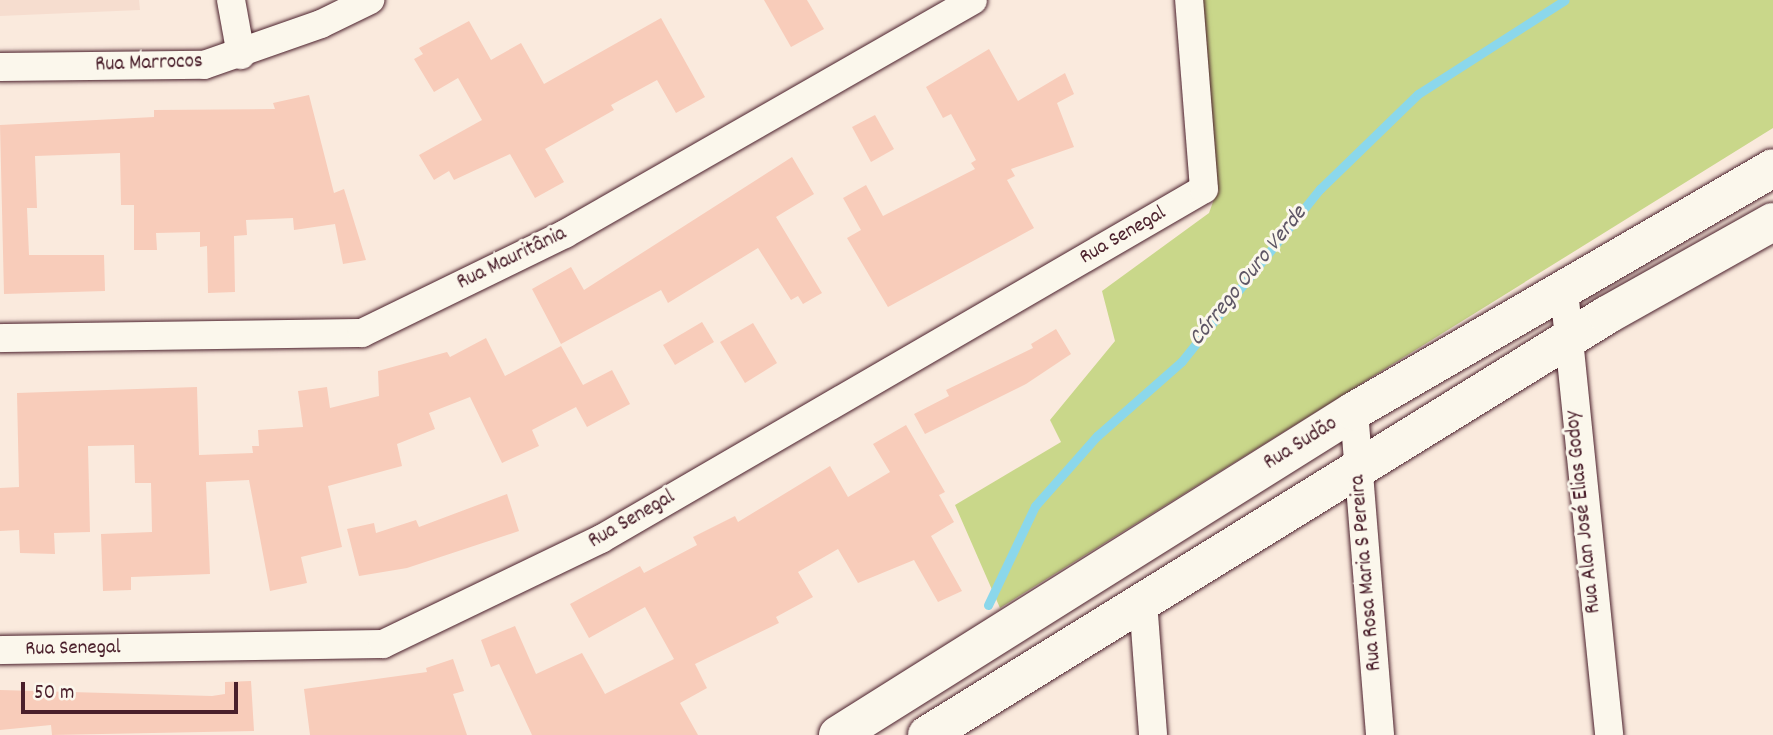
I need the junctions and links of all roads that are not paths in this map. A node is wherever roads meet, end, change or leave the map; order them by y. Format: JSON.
{"nodes":[{"id":1,"x":231,"y":0,"type":"edge"},
{"id":2,"x":370,"y":0,"type":"edge"},
{"id":3,"x":973,"y":0,"type":"edge"},
{"id":4,"x":1189,"y":0,"type":"edge"},
{"id":5,"x":241,"y":55,"type":"junction"},
{"id":6,"x":0,"y":67,"type":"edge"},
{"id":7,"x":1773,"y":168,"type":"edge"},
{"id":8,"x":1773,"y":222,"type":"edge"},
{"id":9,"x":1564,"y":290,"type":"junction"},
{"id":10,"x":0,"y":338,"type":"edge"},
{"id":11,"x":1565,"y":341,"type":"junction"},
{"id":12,"x":1354,"y":411,"type":"junction"},
{"id":13,"x":1358,"y":468,"type":"junction"},
{"id":14,"x":1143,"y":601,"type":"junction"},
{"id":15,"x":0,"y":650,"type":"edge"},
{"id":16,"x":838,"y":735,"type":"edge"},
{"id":17,"x":927,"y":735,"type":"edge"},
{"id":18,"x":1153,"y":735,"type":"edge"},
{"id":19,"x":1381,"y":735,"type":"edge"},
{"id":20,"x":1609,"y":735,"type":"edge"}],
"edges":[{"from":1,"to":5,"type":"street"},
{"from":2,"to":5,"type":"street","name":"Rua Marrocos"},
{"from":3,"to":10,"type":"street","name":"Rua Mauritânia"},
{"from":4,"to":15,"type":"street","name":"Rua Senegal"},
{"from":5,"to":6,"type":"street","name":"Rua Marrocos"},
{"from":7,"to":9,"type":"street","name":"Rua Sudão"},
{"from":8,"to":11,"type":"street"},
{"from":9,"to":11,"type":"street","name":"Rua Alan José Elias Godoy"},
{"from":9,"to":12,"type":"street","name":"Rua Sudão"},
{"from":11,"to":13,"type":"street"},
{"from":11,"to":20,"type":"street","name":"Rua Alan José Elias Godoy"},
{"from":12,"to":13,"type":"street","name":"Rua Rosa Maria S Pereira"},
{"from":12,"to":16,"type":"street","name":"Rua Sudão"},
{"from":13,"to":14,"type":"street"},
{"from":13,"to":19,"type":"street","name":"Rua Rosa Maria S Pereira"},
{"from":14,"to":17,"type":"street"},
{"from":14,"to":18,"type":"street"}]}
